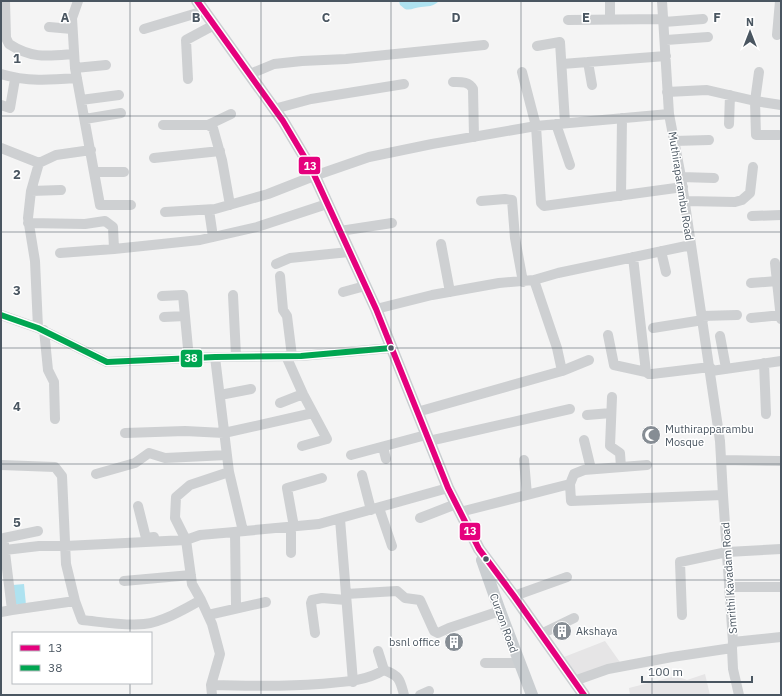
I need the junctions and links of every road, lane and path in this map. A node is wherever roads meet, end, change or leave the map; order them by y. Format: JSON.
{"nodes":[{"id":1,"x":5,"y":1,"type":"edge"},
{"id":2,"x":78,"y":1,"type":"edge"},
{"id":3,"x":196,"y":1,"type":"edge"},
{"id":4,"x":610,"y":1,"type":"edge"},
{"id":5,"x":662,"y":1,"type":"edge"},
{"id":6,"x":780,"y":1,"type":"edge"},
{"id":7,"x":204,"y":11,"type":"junction"},
{"id":8,"x":704,"y":19,"type":"dead end"},
{"id":9,"x":568,"y":20,"type":"dead end"},
{"id":10,"x":610,"y":20,"type":"junction"},
{"id":11,"x":664,"y":20,"type":"junction"},
{"id":12,"x":214,"y":25,"type":"junction"},
{"id":13,"x":49,"y":27,"type":"dead end"},
{"id":14,"x":72,"y":28,"type":"junction"},
{"id":15,"x":144,"y":29,"type":"dead end"},
{"id":16,"x":777,"y":35,"type":"dead end"},
{"id":17,"x":708,"y":37,"type":"dead end"},
{"id":18,"x":4,"y":38,"type":"edge"},
{"id":19,"x":666,"y":40,"type":"junction"},
{"id":20,"x":484,"y":45,"type":"dead end"},
{"id":21,"x":537,"y":46,"type":"dead end"},
{"id":22,"x":74,"y":54,"type":"junction"},
{"id":23,"x":666,"y":56,"type":"junction"},
{"id":24,"x":588,"y":62,"type":"junction"},
{"id":25,"x":562,"y":64,"type":"junction"},
{"id":26,"x":106,"y":65,"type":"dead end"},
{"id":27,"x":75,"y":68,"type":"junction"},
{"id":28,"x":522,"y":72,"type":"dead end"},
{"id":29,"x":758,"y":72,"type":"dead end"},
{"id":30,"x":1,"y":74,"type":"edge"},
{"id":31,"x":250,"y":74,"type":"junction"},
{"id":32,"x":15,"y":78,"type":"junction"},
{"id":33,"x":77,"y":78,"type":"junction"},
{"id":34,"x":188,"y":79,"type":"dead end"},
{"id":35,"x":453,"y":82,"type":"dead end"},
{"id":36,"x":404,"y":84,"type":"dead end"},
{"id":37,"x":592,"y":85,"type":"dead end"},
{"id":38,"x":667,"y":92,"type":"junction"},
{"id":39,"x":119,"y":95,"type":"dead end"},
{"id":40,"x":730,"y":95,"type":"junction"},
{"id":41,"x":81,"y":100,"type":"junction"},
{"id":42,"x":755,"y":101,"type":"junction"},
{"id":43,"x":781,"y":105,"type":"edge"},
{"id":44,"x":1,"y":106,"type":"edge"},
{"id":45,"x":274,"y":109,"type":"junction"},
{"id":46,"x":121,"y":113,"type":"dead end"},
{"id":47,"x":231,"y":114,"type":"dead end"},
{"id":48,"x":670,"y":114,"type":"junction"},
{"id":49,"x":622,"y":118,"type":"junction"},
{"id":50,"x":85,"y":119,"type":"junction"},
{"id":51,"x":561,"y":124,"type":"junction"},
{"id":52,"x":728,"y":124,"type":"dead end"},
{"id":53,"x":163,"y":125,"type":"dead end"},
{"id":54,"x":208,"y":125,"type":"junction"},
{"id":55,"x":536,"y":126,"type":"junction"},
{"id":56,"x":779,"y":135,"type":"dead end"},
{"id":57,"x":474,"y":137,"type":"junction"},
{"id":58,"x":709,"y":140,"type":"dead end"},
{"id":59,"x":674,"y":141,"type":"junction"},
{"id":60,"x":1,"y":148,"type":"edge"},
{"id":61,"x":91,"y":150,"type":"junction"},
{"id":62,"x":220,"y":151,"type":"junction"},
{"id":63,"x":154,"y":158,"type":"dead end"},
{"id":64,"x":39,"y":163,"type":"junction"},
{"id":65,"x":570,"y":166,"type":"dead end"},
{"id":66,"x":753,"y":167,"type":"dead end"},
{"id":67,"x":94,"y":172,"type":"junction"},
{"id":68,"x":124,"y":172,"type":"dead end"},
{"id":69,"x":314,"y":176,"type":"junction"},
{"id":70,"x":714,"y":178,"type":"dead end"},
{"id":71,"x":682,"y":182,"type":"junction"},
{"id":72,"x":61,"y":190,"type":"dead end"},
{"id":73,"x":32,"y":191,"type":"junction"},
{"id":74,"x":621,"y":196,"type":"junction"},
{"id":75,"x":481,"y":201,"type":"dead end"},
{"id":76,"x":684,"y":201,"type":"junction"},
{"id":77,"x":327,"y":204,"type":"junction"},
{"id":78,"x":100,"y":205,"type":"junction"},
{"id":79,"x":131,"y":205,"type":"dead end"},
{"id":80,"x":230,"y":205,"type":"junction"},
{"id":81,"x":209,"y":210,"type":"junction"},
{"id":82,"x":165,"y":212,"type":"dead end"},
{"id":83,"x":781,"y":215,"type":"edge"},
{"id":84,"x":752,"y":216,"type":"dead end"},
{"id":85,"x":106,"y":221,"type":"junction"},
{"id":86,"x":392,"y":222,"type":"dead end"},
{"id":87,"x":28,"y":223,"type":"junction"},
{"id":88,"x":340,"y":231,"type":"junction"},
{"id":89,"x":213,"y":238,"type":"junction"},
{"id":90,"x":441,"y":244,"type":"dead end"},
{"id":91,"x":691,"y":244,"type":"junction"},
{"id":92,"x":114,"y":249,"type":"junction"},
{"id":93,"x":661,"y":251,"type":"junction"},
{"id":94,"x":349,"y":252,"type":"junction"},
{"id":95,"x":60,"y":253,"type":"dead end"},
{"id":96,"x":633,"y":257,"type":"junction"},
{"id":97,"x":775,"y":263,"type":"dead end"},
{"id":98,"x":276,"y":264,"type":"dead end"},
{"id":99,"x":666,"y":272,"type":"dead end"},
{"id":100,"x":280,"y":276,"type":"dead end"},
{"id":101,"x":534,"y":280,"type":"junction"},
{"id":102,"x":776,"y":281,"type":"junction"},
{"id":103,"x":523,"y":282,"type":"junction"},
{"id":104,"x":751,"y":283,"type":"dead end"},
{"id":105,"x":365,"y":286,"type":"junction"},
{"id":106,"x":343,"y":292,"type":"dead end"},
{"id":107,"x":450,"y":292,"type":"junction"},
{"id":108,"x":233,"y":295,"type":"dead end"},
{"id":109,"x":162,"y":296,"type":"dead end"},
{"id":110,"x":376,"y":309,"type":"junction"},
{"id":111,"x":737,"y":314,"type":"dead end"},
{"id":112,"x":1,"y":315,"type":"edge"},
{"id":113,"x":780,"y":315,"type":"edge"},
{"id":114,"x":185,"y":316,"type":"junction"},
{"id":115,"x":164,"y":317,"type":"dead end"},
{"id":116,"x":703,"y":318,"type":"junction"},
{"id":117,"x":751,"y":318,"type":"dead end"},
{"id":118,"x":781,"y":319,"type":"edge"},
{"id":119,"x":653,"y":328,"type":"dead end"},
{"id":120,"x":41,"y":329,"type":"junction"},
{"id":121,"x":608,"y":335,"type":"dead end"},
{"id":122,"x":720,"y":336,"type":"dead end"},
{"id":123,"x":391,"y":348,"type":"junction"},
{"id":124,"x":236,"y":356,"type":"junction"},
{"id":125,"x":289,"y":356,"type":"junction"},
{"id":126,"x":215,"y":357,"type":"junction"},
{"id":127,"x":189,"y":358,"type":"junction"},
{"id":128,"x":589,"y":360,"type":"dead end"},
{"id":129,"x":781,"y":361,"type":"edge"},
{"id":130,"x":764,"y":363,"type":"junction"},
{"id":131,"x":726,"y":368,"type":"junction"},
{"id":132,"x":710,"y":369,"type":"junction"},
{"id":133,"x":562,"y":371,"type":"junction"},
{"id":134,"x":646,"y":372,"type":"junction"},
{"id":135,"x":251,"y":389,"type":"dead end"},
{"id":136,"x":303,"y":394,"type":"junction"},
{"id":137,"x":220,"y":395,"type":"junction"},
{"id":138,"x":612,"y":397,"type":"dead end"},
{"id":139,"x":280,"y":404,"type":"dead end"},
{"id":140,"x":570,"y":409,"type":"dead end"},
{"id":141,"x":417,"y":412,"type":"junction"},
{"id":142,"x":611,"y":412,"type":"junction"},
{"id":143,"x":313,"y":413,"type":"junction"},
{"id":144,"x":766,"y":414,"type":"dead end"},
{"id":145,"x":587,"y":415,"type":"dead end"},
{"id":146,"x":55,"y":420,"type":"dead end"},
{"id":147,"x":125,"y":433,"type":"dead end"},
{"id":148,"x":224,"y":433,"type":"junction"},
{"id":149,"x":428,"y":438,"type":"junction"},
{"id":150,"x":584,"y":440,"type":"dead end"},
{"id":151,"x":302,"y":446,"type":"dead end"},
{"id":152,"x":383,"y":447,"type":"junction"},
{"id":153,"x":227,"y":455,"type":"junction"},
{"id":154,"x":351,"y":455,"type":"dead end"},
{"id":155,"x":386,"y":459,"type":"dead end"},
{"id":156,"x":524,"y":460,"type":"dead end"},
{"id":157,"x":721,"y":460,"type":"junction"},
{"id":158,"x":781,"y":461,"type":"edge"},
{"id":159,"x":1,"y":465,"type":"edge"},
{"id":160,"x":647,"y":465,"type":"dead end"},
{"id":161,"x":621,"y":467,"type":"junction"},
{"id":162,"x":591,"y":469,"type":"junction"},
{"id":163,"x":229,"y":472,"type":"junction"},
{"id":164,"x":96,"y":474,"type":"dead end"},
{"id":165,"x":362,"y":475,"type":"dead end"},
{"id":166,"x":322,"y":478,"type":"dead end"},
{"id":167,"x":570,"y":484,"type":"junction"},
{"id":168,"x":448,"y":488,"type":"junction"},
{"id":169,"x":527,"y":495,"type":"junction"},
{"id":170,"x":723,"y":495,"type":"junction"},
{"id":171,"x":138,"y":506,"type":"dead end"},
{"id":172,"x":458,"y":508,"type":"junction"},
{"id":173,"x":375,"y":509,"type":"junction"},
{"id":174,"x":420,"y":518,"type":"dead end"},
{"id":175,"x":340,"y":519,"type":"junction"},
{"id":176,"x":293,"y":527,"type":"junction"},
{"id":177,"x":38,"y":531,"type":"dead end"},
{"id":178,"x":239,"y":531,"type":"junction"},
{"id":179,"x":185,"y":537,"type":"junction"},
{"id":180,"x":3,"y":544,"type":"edge"},
{"id":181,"x":65,"y":546,"type":"junction"},
{"id":182,"x":392,"y":546,"type":"dead end"},
{"id":183,"x":781,"y":549,"type":"edge"},
{"id":184,"x":479,"y":550,"type":"junction"},
{"id":185,"x":727,"y":552,"type":"junction"},
{"id":186,"x":291,"y":553,"type":"dead end"},
{"id":187,"x":163,"y":573,"type":"dead end"},
{"id":188,"x":191,"y":573,"type":"junction"},
{"id":189,"x":567,"y":577,"type":"dead end"},
{"id":190,"x":124,"y":581,"type":"dead end"},
{"id":191,"x":729,"y":587,"type":"junction"},
{"id":192,"x":781,"y":587,"type":"edge"},
{"id":193,"x":514,"y":596,"type":"junction"},
{"id":194,"x":346,"y":597,"type":"junction"},
{"id":195,"x":202,"y":600,"type":"junction"},
{"id":196,"x":75,"y":601,"type":"junction"},
{"id":197,"x":266,"y":602,"type":"dead end"},
{"id":198,"x":236,"y":605,"type":"dead end"},
{"id":199,"x":12,"y":610,"type":"junction"},
{"id":200,"x":500,"y":611,"type":"junction"},
{"id":201,"x":1,"y":612,"type":"edge"},
{"id":202,"x":208,"y":615,"type":"junction"},
{"id":203,"x":682,"y":615,"type":"dead end"},
{"id":204,"x":574,"y":618,"type":"dead end"},
{"id":205,"x":129,"y":628,"type":"edge"},
{"id":206,"x":315,"y":633,"type":"dead end"},
{"id":207,"x":541,"y":634,"type":"junction"},
{"id":208,"x":781,"y":637,"type":"edge"},
{"id":209,"x":733,"y":645,"type":"junction"},
{"id":210,"x":378,"y":651,"type":"dead end"},
{"id":211,"x":485,"y":663,"type":"dead end"},
{"id":212,"x":519,"y":663,"type":"junction"},
{"id":213,"x":384,"y":670,"type":"junction"},
{"id":214,"x":574,"y":681,"type":"junction"},
{"id":215,"x":354,"y":682,"type":"junction"},
{"id":216,"x":212,"y":690,"type":"edge"},
{"id":217,"x":404,"y":695,"type":"edge"},
{"id":218,"x":532,"y":695,"type":"edge"},
{"id":219,"x":584,"y":695,"type":"edge"},
{"id":220,"x":739,"y":695,"type":"edge"}],
"edges":[{"from":1,"to":18,"type":"street"},
{"from":2,"to":14,"type":"street"},
{"from":3,"to":7,"type":"main road"},
{"from":4,"to":10,"type":"street"},
{"from":5,"to":11,"type":"street","name":"Muthiraparambu Road"},
{"from":6,"to":16,"type":"street"},
{"from":7,"to":12,"type":"main road"},
{"from":7,"to":15,"type":"street"},
{"from":8,"to":11,"type":"street"},
{"from":9,"to":10,"type":"street"},
{"from":10,"to":11,"type":"street"},
{"from":11,"to":19,"type":"street","name":"Muthiraparambu Road"},
{"from":12,"to":31,"type":"main road"},
{"from":12,"to":34,"type":"street"},
{"from":13,"to":14,"type":"street"},
{"from":14,"to":22,"type":"street"},
{"from":17,"to":19,"type":"street"},
{"from":18,"to":22,"type":"street"},
{"from":19,"to":23,"type":"street","name":"Muthiraparambu Road"},
{"from":20,"to":31,"type":"street"},
{"from":21,"to":25,"type":"street"},
{"from":22,"to":27,"type":"street"},
{"from":23,"to":24,"type":"street"},
{"from":23,"to":38,"type":"street","name":"Muthiraparambu Road"},
{"from":24,"to":25,"type":"street"},
{"from":24,"to":37,"type":"street"},
{"from":25,"to":51,"type":"street"},
{"from":26,"to":27,"type":"street"},
{"from":27,"to":33,"type":"street"},
{"from":28,"to":55,"type":"street"},
{"from":29,"to":42,"type":"street"},
{"from":30,"to":32,"type":"street"},
{"from":31,"to":45,"type":"main road"},
{"from":32,"to":33,"type":"street"},
{"from":32,"to":44,"type":"street"},
{"from":33,"to":41,"type":"street"},
{"from":35,"to":57,"type":"street"},
{"from":36,"to":45,"type":"street"},
{"from":38,"to":40,"type":"street"},
{"from":38,"to":48,"type":"street","name":"Muthiraparambu Road"},
{"from":39,"to":41,"type":"street"},
{"from":40,"to":42,"type":"street"},
{"from":40,"to":52,"type":"street"},
{"from":41,"to":50,"type":"street"},
{"from":42,"to":43,"type":"street"},
{"from":42,"to":56,"type":"street"},
{"from":45,"to":69,"type":"main road"},
{"from":46,"to":50,"type":"street"},
{"from":47,"to":54,"type":"street"},
{"from":48,"to":49,"type":"street"},
{"from":48,"to":59,"type":"street","name":"Muthiraparambu Road"},
{"from":49,"to":51,"type":"street"},
{"from":49,"to":74,"type":"street"},
{"from":50,"to":61,"type":"street"},
{"from":51,"to":55,"type":"street"},
{"from":51,"to":65,"type":"street"},
{"from":53,"to":54,"type":"street"},
{"from":54,"to":62,"type":"street"},
{"from":55,"to":57,"type":"street"},
{"from":55,"to":74,"type":"street"},
{"from":57,"to":69,"type":"street"},
{"from":58,"to":59,"type":"street"},
{"from":59,"to":71,"type":"street","name":"Muthiraparambu Road"},
{"from":60,"to":64,"type":"street"},
{"from":61,"to":64,"type":"street"},
{"from":61,"to":67,"type":"street"},
{"from":62,"to":63,"type":"street"},
{"from":62,"to":80,"type":"street"},
{"from":64,"to":73,"type":"street"},
{"from":66,"to":76,"type":"street"},
{"from":67,"to":68,"type":"street"},
{"from":67,"to":78,"type":"street"},
{"from":69,"to":77,"type":"main road"},
{"from":69,"to":80,"type":"street"},
{"from":70,"to":71,"type":"street"},
{"from":71,"to":74,"type":"street"},
{"from":71,"to":76,"type":"street","name":"Muthiraparambu Road"},
{"from":72,"to":73,"type":"street"},
{"from":73,"to":87,"type":"street"},
{"from":75,"to":103,"type":"street"},
{"from":76,"to":91,"type":"street","name":"Muthiraparambu Road"},
{"from":77,"to":88,"type":"main road"},
{"from":77,"to":89,"type":"street"},
{"from":78,"to":79,"type":"street"},
{"from":78,"to":85,"type":"street"},
{"from":80,"to":81,"type":"street"},
{"from":81,"to":82,"type":"street"},
{"from":81,"to":89,"type":"street"},
{"from":83,"to":84,"type":"street"},
{"from":85,"to":87,"type":"street"},
{"from":85,"to":92,"type":"street"},
{"from":86,"to":88,"type":"street"},
{"from":87,"to":120,"type":"street"},
{"from":88,"to":94,"type":"main road"},
{"from":89,"to":92,"type":"street"},
{"from":90,"to":107,"type":"street"},
{"from":91,"to":93,"type":"street"},
{"from":91,"to":116,"type":"street","name":"Muthiraparambu Road"},
{"from":92,"to":95,"type":"street"},
{"from":93,"to":96,"type":"street"},
{"from":93,"to":99,"type":"street"},
{"from":94,"to":98,"type":"street"},
{"from":94,"to":105,"type":"main road"},
{"from":96,"to":101,"type":"street"},
{"from":96,"to":134,"type":"street"},
{"from":97,"to":102,"type":"street"},
{"from":100,"to":125,"type":"street"},
{"from":101,"to":103,"type":"street"},
{"from":101,"to":133,"type":"street"},
{"from":102,"to":104,"type":"street"},
{"from":102,"to":113,"type":"street"},
{"from":103,"to":107,"type":"street"},
{"from":105,"to":106,"type":"street"},
{"from":105,"to":110,"type":"main road"},
{"from":107,"to":110,"type":"street"},
{"from":108,"to":124,"type":"street"},
{"from":109,"to":114,"type":"street"},
{"from":110,"to":123,"type":"main road"},
{"from":111,"to":116,"type":"street"},
{"from":112,"to":120,"type":"street"},
{"from":113,"to":117,"type":"street"},
{"from":113,"to":118,"type":"street"},
{"from":114,"to":115,"type":"street"},
{"from":114,"to":127,"type":"street"},
{"from":116,"to":119,"type":"street"},
{"from":116,"to":132,"type":"street","name":"Muthiraparambu Road"},
{"from":120,"to":127,"type":"street"},
{"from":120,"to":146,"type":"street"},
{"from":121,"to":134,"type":"street"},
{"from":122,"to":131,"type":"street"},
{"from":123,"to":125,"type":"street"},
{"from":123,"to":141,"type":"main road"},
{"from":124,"to":125,"type":"street"},
{"from":124,"to":126,"type":"street"},
{"from":125,"to":136,"type":"street"},
{"from":126,"to":127,"type":"street"},
{"from":126,"to":137,"type":"street"},
{"from":128,"to":133,"type":"street"},
{"from":129,"to":130,"type":"street"},
{"from":130,"to":131,"type":"street"},
{"from":130,"to":144,"type":"street"},
{"from":131,"to":132,"type":"street"},
{"from":132,"to":134,"type":"street"},
{"from":132,"to":157,"type":"street","name":"Smrithi Kavadam Road"},
{"from":133,"to":141,"type":"street"},
{"from":135,"to":137,"type":"street"},
{"from":136,"to":139,"type":"street"},
{"from":136,"to":143,"type":"street"},
{"from":137,"to":148,"type":"street"},
{"from":138,"to":142,"type":"street"},
{"from":140,"to":149,"type":"street"},
{"from":141,"to":149,"type":"main road"},
{"from":142,"to":145,"type":"street"},
{"from":142,"to":161,"type":"street"},
{"from":143,"to":148,"type":"street"},
{"from":143,"to":151,"type":"street"},
{"from":147,"to":148,"type":"street"},
{"from":148,"to":153,"type":"street"},
{"from":149,"to":152,"type":"street"},
{"from":149,"to":168,"type":"main road"},
{"from":150,"to":162,"type":"street"},
{"from":152,"to":154,"type":"street"},
{"from":152,"to":155,"type":"street"},
{"from":153,"to":163,"type":"street"},
{"from":153,"to":164,"type":"street"},
{"from":156,"to":169,"type":"street"},
{"from":157,"to":158,"type":"street"},
{"from":157,"to":170,"type":"street","name":"Smrithi Kavadam Road"},
{"from":159,"to":181,"type":"street"},
{"from":160,"to":161,"type":"street"},
{"from":161,"to":162,"type":"street"},
{"from":162,"to":167,"type":"street"},
{"from":163,"to":178,"type":"street"},
{"from":163,"to":179,"type":"street"},
{"from":165,"to":173,"type":"street"},
{"from":166,"to":176,"type":"street"},
{"from":167,"to":169,"type":"street"},
{"from":167,"to":170,"type":"street"},
{"from":168,"to":172,"type":"main road"},
{"from":168,"to":173,"type":"street"},
{"from":169,"to":172,"type":"street"},
{"from":170,"to":185,"type":"street","name":"Smrithi Kavadam Road"},
{"from":171,"to":179,"type":"street"},
{"from":172,"to":174,"type":"street"},
{"from":172,"to":184,"type":"main road"},
{"from":173,"to":175,"type":"street"},
{"from":173,"to":182,"type":"street"},
{"from":175,"to":176,"type":"street"},
{"from":175,"to":194,"type":"street"},
{"from":176,"to":178,"type":"street"},
{"from":176,"to":186,"type":"street"},
{"from":177,"to":180,"type":"street"},
{"from":178,"to":179,"type":"street"},
{"from":178,"to":198,"type":"street"},
{"from":179,"to":181,"type":"street"},
{"from":179,"to":188,"type":"street"},
{"from":180,"to":181,"type":"street"},
{"from":180,"to":199,"type":"street"},
{"from":181,"to":196,"type":"street"},
{"from":183,"to":185,"type":"street"},
{"from":184,"to":193,"type":"main road"},
{"from":184,"to":200,"type":"main road","name":"Curzon Road"},
{"from":185,"to":191,"type":"street","name":"Smrithi Kavadam Road"},
{"from":185,"to":203,"type":"street"},
{"from":187,"to":188,"type":"street"},
{"from":188,"to":190,"type":"street"},
{"from":188,"to":195,"type":"street"},
{"from":189,"to":193,"type":"street"},
{"from":191,"to":192,"type":"street"},
{"from":191,"to":209,"type":"street","name":"Smrithi Kavadam Road"},
{"from":193,"to":207,"type":"main road"},
{"from":194,"to":200,"type":"street"},
{"from":194,"to":206,"type":"street"},
{"from":194,"to":215,"type":"street"},
{"from":195,"to":202,"type":"street"},
{"from":195,"to":205,"type":"street"},
{"from":196,"to":199,"type":"street"},
{"from":196,"to":205,"type":"street"},
{"from":197,"to":202,"type":"street"},
{"from":199,"to":201,"type":"street"},
{"from":200,"to":212,"type":"main road","name":"Curzon Road"},
{"from":202,"to":216,"type":"street"},
{"from":204,"to":207,"type":"street"},
{"from":207,"to":214,"type":"main road"},
{"from":208,"to":209,"type":"street"},
{"from":209,"to":214,"type":"street","name":"Smrithi Kavadam Road"},
{"from":209,"to":220,"type":"street"},
{"from":210,"to":213,"type":"street"},
{"from":211,"to":212,"type":"street"},
{"from":212,"to":218,"type":"main road","name":"Curzon Road"},
{"from":213,"to":215,"type":"street"},
{"from":213,"to":217,"type":"street"},
{"from":214,"to":219,"type":"main road"},
{"from":215,"to":216,"type":"street"}]}
